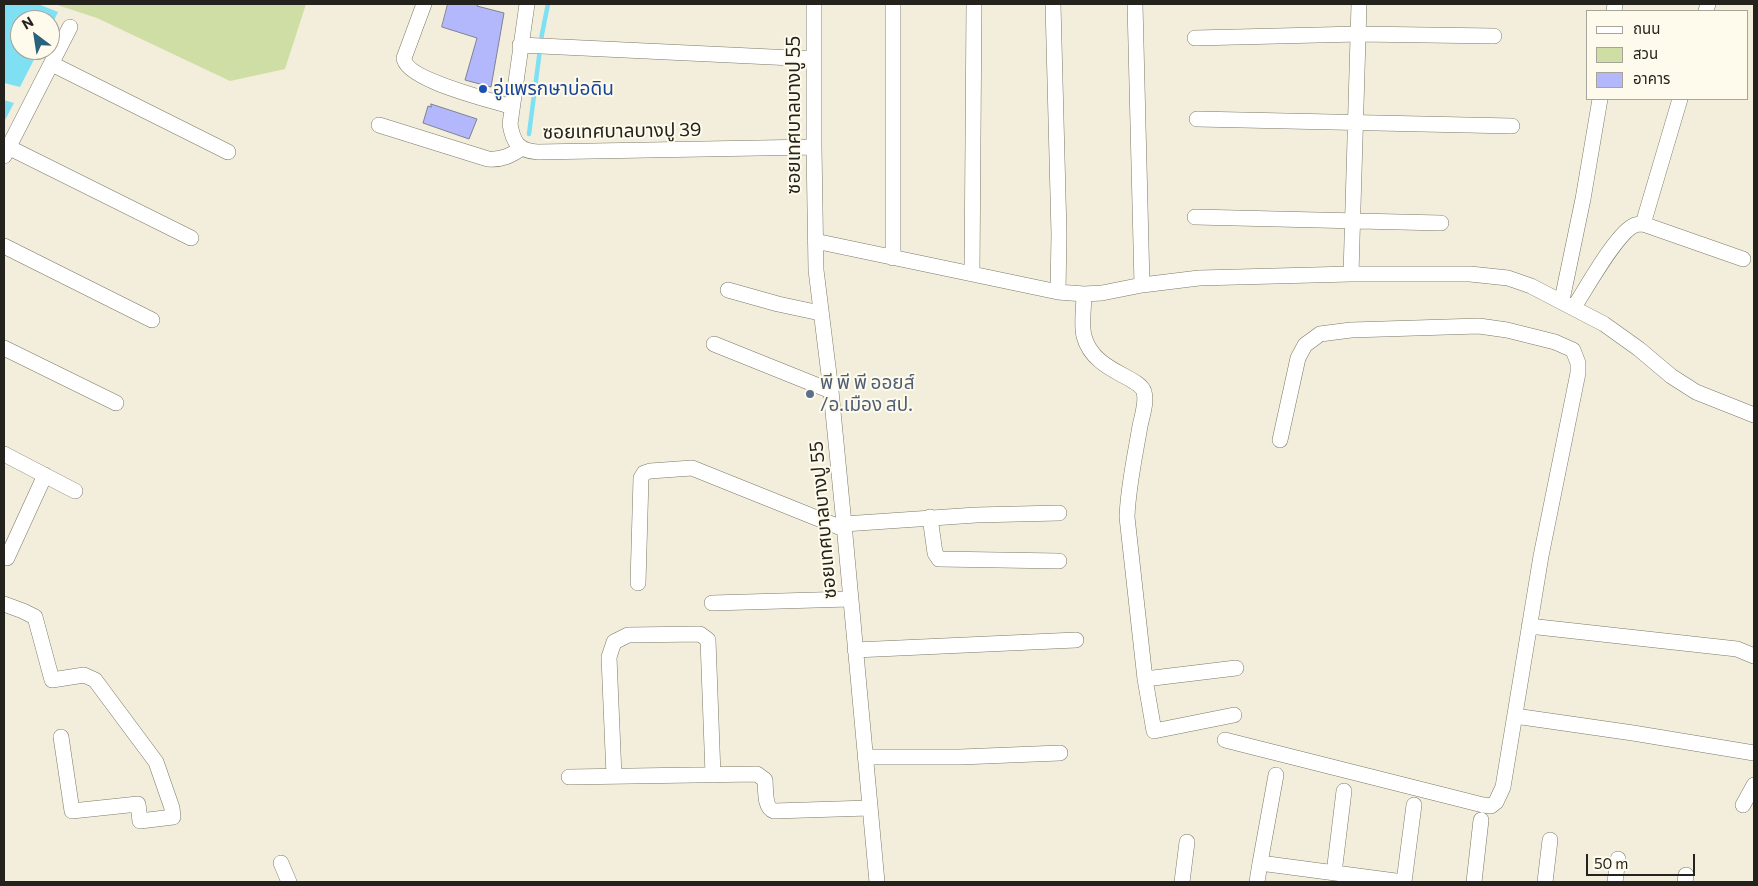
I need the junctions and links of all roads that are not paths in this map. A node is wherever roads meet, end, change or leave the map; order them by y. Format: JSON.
{"nodes":[{"id":1,"x":424,"y":4,"type":"edge"},
{"id":2,"x":527,"y":4,"type":"edge"},
{"id":3,"x":814,"y":4,"type":"edge"},
{"id":4,"x":893,"y":4,"type":"edge"},
{"id":5,"x":974,"y":4,"type":"edge"},
{"id":6,"x":1053,"y":4,"type":"edge"},
{"id":7,"x":1135,"y":4,"type":"edge"},
{"id":8,"x":1359,"y":4,"type":"edge"},
{"id":9,"x":70,"y":28,"type":"dead end"},
{"id":10,"x":1359,"y":34,"type":"junction"},
{"id":11,"x":1494,"y":36,"type":"dead end"},
{"id":12,"x":1195,"y":38,"type":"dead end"},
{"id":13,"x":534,"y":46,"type":"junction"},
{"id":14,"x":814,"y":59,"type":"junction"},
{"id":15,"x":52,"y":64,"type":"junction"},
{"id":16,"x":1600,"y":100,"type":"edge"},
{"id":17,"x":1680,"y":100,"type":"edge"},
{"id":18,"x":512,"y":106,"type":"junction"},
{"id":19,"x":1197,"y":119,"type":"dead end"},
{"id":20,"x":1354,"y":123,"type":"junction"},
{"id":21,"x":380,"y":125,"type":"dead end"},
{"id":22,"x":1512,"y":126,"type":"dead end"},
{"id":23,"x":814,"y":147,"type":"junction"},
{"id":24,"x":522,"y":148,"type":"junction"},
{"id":25,"x":6,"y":152,"type":"edge"},
{"id":26,"x":228,"y":152,"type":"dead end"},
{"id":27,"x":1195,"y":217,"type":"dead end"},
{"id":28,"x":1352,"y":220,"type":"junction"},
{"id":29,"x":1441,"y":223,"type":"dead end"},
{"id":30,"x":1643,"y":224,"type":"junction"},
{"id":31,"x":191,"y":238,"type":"dead end"},
{"id":32,"x":815,"y":241,"type":"junction"},
{"id":33,"x":4,"y":246,"type":"edge"},
{"id":34,"x":893,"y":258,"type":"junction"},
{"id":35,"x":1743,"y":259,"type":"dead end"},
{"id":36,"x":972,"y":274,"type":"junction"},
{"id":37,"x":1351,"y":274,"type":"junction"},
{"id":38,"x":1142,"y":285,"type":"junction"},
{"id":39,"x":728,"y":290,"type":"dead end"},
{"id":40,"x":1058,"y":292,"type":"junction"},
{"id":41,"x":1084,"y":294,"type":"junction"},
{"id":42,"x":1568,"y":304,"type":"junction"},
{"id":43,"x":820,"y":313,"type":"junction"},
{"id":44,"x":152,"y":320,"type":"dead end"},
{"id":45,"x":714,"y":344,"type":"dead end"},
{"id":46,"x":4,"y":348,"type":"edge"},
{"id":47,"x":831,"y":391,"type":"junction"},
{"id":48,"x":116,"y":403,"type":"dead end"},
{"id":49,"x":1754,"y":415,"type":"edge"},
{"id":50,"x":1280,"y":440,"type":"dead end"},
{"id":51,"x":4,"y":454,"type":"edge"},
{"id":52,"x":45,"y":476,"type":"junction"},
{"id":53,"x":75,"y":491,"type":"dead end"},
{"id":54,"x":1059,"y":513,"type":"dead end"},
{"id":55,"x":930,"y":517,"type":"junction"},
{"id":56,"x":844,"y":526,"type":"junction"},
{"id":57,"x":7,"y":558,"type":"dead end"},
{"id":58,"x":1059,"y":560,"type":"dead end"},
{"id":59,"x":638,"y":583,"type":"dead end"},
{"id":60,"x":850,"y":599,"type":"junction"},
{"id":61,"x":712,"y":603,"type":"dead end"},
{"id":62,"x":4,"y":604,"type":"edge"},
{"id":63,"x":1529,"y":626,"type":"junction"},
{"id":64,"x":1076,"y":640,"type":"dead end"},
{"id":65,"x":855,"y":650,"type":"junction"},
{"id":66,"x":1754,"y":656,"type":"edge"},
{"id":67,"x":1236,"y":668,"type":"dead end"},
{"id":68,"x":1145,"y":679,"type":"junction"},
{"id":69,"x":1234,"y":716,"type":"dead end"},
{"id":70,"x":1515,"y":716,"type":"junction"},
{"id":71,"x":61,"y":737,"type":"dead end"},
{"id":72,"x":1225,"y":740,"type":"dead end"},
{"id":73,"x":1060,"y":753,"type":"dead end"},
{"id":74,"x":1754,"y":753,"type":"edge"},
{"id":75,"x":865,"y":757,"type":"junction"},
{"id":76,"x":713,"y":775,"type":"junction"},
{"id":77,"x":1276,"y":775,"type":"dead end"},
{"id":78,"x":614,"y":776,"type":"junction"},
{"id":79,"x":569,"y":777,"type":"dead end"},
{"id":80,"x":1754,"y":785,"type":"edge"},
{"id":81,"x":1344,"y":792,"type":"dead end"},
{"id":82,"x":1414,"y":805,"type":"dead end"},
{"id":83,"x":1744,"y":805,"type":"dead end"},
{"id":84,"x":869,"y":808,"type":"junction"},
{"id":85,"x":1481,"y":820,"type":"dead end"},
{"id":86,"x":1550,"y":840,"type":"dead end"},
{"id":87,"x":1186,"y":842,"type":"dead end"},
{"id":88,"x":1618,"y":858,"type":"dead end"},
{"id":89,"x":281,"y":863,"type":"dead end"},
{"id":90,"x":1260,"y":863,"type":"junction"},
{"id":91,"x":1334,"y":873,"type":"junction"},
{"id":92,"x":289,"y":882,"type":"edge"},
{"id":93,"x":877,"y":882,"type":"edge"},
{"id":94,"x":1182,"y":882,"type":"edge"},
{"id":95,"x":1257,"y":882,"type":"edge"},
{"id":96,"x":1404,"y":882,"type":"edge"},
{"id":97,"x":1474,"y":882,"type":"edge"},
{"id":98,"x":1545,"y":882,"type":"edge"},
{"id":99,"x":1615,"y":882,"type":"edge"}],
"edges":[{"from":1,"to":18,"type":"street"},
{"from":2,"to":13,"type":"street","name":"ซอยเทศบาลบางปู 39"},
{"from":3,"to":14,"type":"street","name":"ซอยเทศบาลบางปู 55"},
{"from":4,"to":34,"type":"street"},
{"from":5,"to":36,"type":"street"},
{"from":6,"to":40,"type":"street"},
{"from":7,"to":38,"type":"street"},
{"from":8,"to":10,"type":"street"},
{"from":9,"to":15,"type":"street"},
{"from":10,"to":11,"type":"street"},
{"from":10,"to":12,"type":"street"},
{"from":10,"to":20,"type":"street"},
{"from":13,"to":14,"type":"street"},
{"from":13,"to":18,"type":"street","name":"ซอยเทศบาลบางปู 39"},
{"from":14,"to":23,"type":"street","name":"ซอยเทศบาลบางปู 55"},
{"from":15,"to":25,"type":"street"},
{"from":15,"to":26,"type":"street"},
{"from":16,"to":42,"type":"street"},
{"from":17,"to":30,"type":"street"},
{"from":18,"to":24,"type":"street","name":"ซอยเทศบาลบางปู 39"},
{"from":19,"to":20,"type":"street"},
{"from":20,"to":22,"type":"street"},
{"from":20,"to":28,"type":"street"},
{"from":21,"to":24,"type":"street"},
{"from":23,"to":24,"type":"street","name":"ซอยเทศบาลบางปู 39"},
{"from":23,"to":32,"type":"street","name":"ซอยเทศบาลบางปู 55"},
{"from":25,"to":31,"type":"street"},
{"from":27,"to":28,"type":"street"},
{"from":28,"to":29,"type":"street"},
{"from":28,"to":37,"type":"street"},
{"from":30,"to":35,"type":"street"},
{"from":30,"to":42,"type":"street"},
{"from":32,"to":34,"type":"street"},
{"from":32,"to":43,"type":"street","name":"ซอยเทศบาลบางปู 55"},
{"from":33,"to":44,"type":"street"},
{"from":34,"to":36,"type":"street"},
{"from":36,"to":40,"type":"street"},
{"from":37,"to":38,"type":"street"},
{"from":37,"to":42,"type":"street"},
{"from":38,"to":41,"type":"street"},
{"from":39,"to":43,"type":"street"},
{"from":40,"to":41,"type":"street"},
{"from":41,"to":68,"type":"street"},
{"from":42,"to":49,"type":"street"},
{"from":43,"to":47,"type":"street","name":"ซอยเทศบาลบางปู 55"},
{"from":45,"to":47,"type":"street"},
{"from":46,"to":48,"type":"street"},
{"from":47,"to":56,"type":"street","name":"ซอยเทศบาลบางปู 55"},
{"from":50,"to":63,"type":"street"},
{"from":51,"to":52,"type":"street"},
{"from":52,"to":53,"type":"street"},
{"from":52,"to":57,"type":"street"},
{"from":54,"to":55,"type":"street"},
{"from":55,"to":56,"type":"street"},
{"from":55,"to":58,"type":"street"},
{"from":56,"to":59,"type":"street"},
{"from":56,"to":60,"type":"street","name":"ซอยเทศบาลบางปู 55"},
{"from":60,"to":61,"type":"street"},
{"from":60,"to":65,"type":"street","name":"ซอยเทศบาลบางปู 55"},
{"from":62,"to":71,"type":"street"},
{"from":63,"to":66,"type":"street"},
{"from":63,"to":70,"type":"street"},
{"from":64,"to":65,"type":"street"},
{"from":65,"to":75,"type":"street","name":"ซอยเทศบาลบางปู 55"},
{"from":67,"to":68,"type":"street"},
{"from":68,"to":69,"type":"street"},
{"from":70,"to":72,"type":"street"},
{"from":70,"to":74,"type":"street"},
{"from":73,"to":75,"type":"street"},
{"from":75,"to":84,"type":"street","name":"ซอยเทศบาลบางปู 55"},
{"from":76,"to":78,"type":"street"},
{"from":76,"to":78,"type":"street"},
{"from":76,"to":84,"type":"street"},
{"from":77,"to":90,"type":"street"},
{"from":78,"to":79,"type":"street"},
{"from":80,"to":83,"type":"street"},
{"from":81,"to":91,"type":"street"},
{"from":82,"to":96,"type":"street"},
{"from":84,"to":93,"type":"street","name":"ซอยเทศบาลบางปู 55"},
{"from":85,"to":97,"type":"street"},
{"from":86,"to":98,"type":"street"},
{"from":87,"to":94,"type":"street"},
{"from":88,"to":99,"type":"street"},
{"from":89,"to":92,"type":"street"},
{"from":90,"to":91,"type":"street"},
{"from":90,"to":95,"type":"street"},
{"from":91,"to":96,"type":"street"}]}
